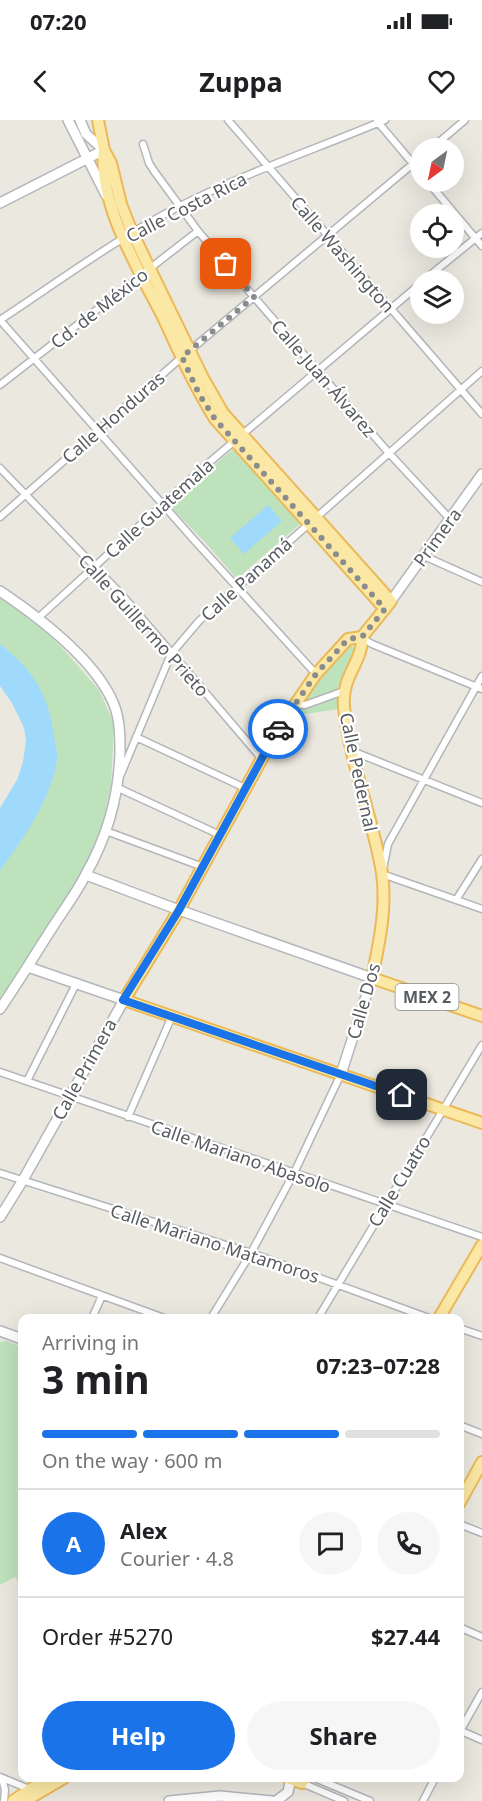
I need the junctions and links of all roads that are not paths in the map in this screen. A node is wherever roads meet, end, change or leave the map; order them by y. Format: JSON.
{"nodes":[{"id":1,"x":68,"y":120,"type":"edge"},
{"id":2,"x":80,"y":120,"type":"edge"},
{"id":3,"x":98,"y":120,"type":"edge"},
{"id":4,"x":228,"y":120,"type":"edge"},
{"id":5,"x":465,"y":120,"type":"edge"},
{"id":6,"x":380,"y":121,"type":"edge"},
{"id":7,"x":444,"y":138,"type":"edge"},
{"id":8,"x":143,"y":144,"type":"dead end"},
{"id":9,"x":104,"y":150,"type":"junction"},
{"id":10,"x":87,"y":158,"type":"junction"},
{"id":11,"x":410,"y":160,"type":"edge"},
{"id":12,"x":410,"y":166,"type":"edge"},
{"id":13,"x":267,"y":167,"type":"junction"},
{"id":14,"x":436,"y":192,"type":"edge"},
{"id":15,"x":0,"y":203,"type":"edge"},
{"id":16,"x":111,"y":203,"type":"junction"},
{"id":17,"x":179,"y":206,"type":"junction"},
{"id":18,"x":198,"y":231,"type":"junction"},
{"id":19,"x":482,"y":233,"type":"edge"},
{"id":20,"x":128,"y":235,"type":"junction"},
{"id":21,"x":327,"y":235,"type":"junction"},
{"id":22,"x":474,"y":239,"type":"junction"},
{"id":23,"x":482,"y":246,"type":"edge"},
{"id":24,"x":436,"y":270,"type":"edge"},
{"id":25,"x":146,"y":271,"type":"junction"},
{"id":26,"x":410,"y":292,"type":"edge"},
{"id":27,"x":254,"y":297,"type":"junction"},
{"id":28,"x":390,"y":309,"type":"junction"},
{"id":29,"x":0,"y":320,"type":"edge"},
{"id":30,"x":186,"y":354,"type":"junction"},
{"id":31,"x":34,"y":358,"type":"junction"},
{"id":32,"x":316,"y":370,"type":"junction"},
{"id":33,"x":482,"y":371,"type":"edge"},
{"id":34,"x":0,"y":385,"type":"edge"},
{"id":35,"x":460,"y":389,"type":"junction"},
{"id":36,"x":482,"y":414,"type":"edge"},
{"id":37,"x":98,"y":430,"type":"junction"},
{"id":38,"x":238,"y":438,"type":"junction"},
{"id":39,"x":388,"y":452,"type":"junction"},
{"id":40,"x":0,"y":468,"type":"edge"},
{"id":41,"x":481,"y":477,"type":"edge"},
{"id":42,"x":24,"y":495,"type":"junction"},
{"id":43,"x":163,"y":503,"type":"junction"},
{"id":44,"x":0,"y":517,"type":"edge"},
{"id":45,"x":450,"y":519,"type":"junction"},
{"id":46,"x":312,"y":520,"type":"junction"},
{"id":47,"x":424,"y":556,"type":"junction"},
{"id":48,"x":93,"y":567,"type":"junction"},
{"id":49,"x":482,"y":582,"type":"edge"},
{"id":50,"x":237,"y":586,"type":"junction"},
{"id":51,"x":0,"y":591,"type":"edge"},
{"id":52,"x":388,"y":605,"type":"junction"},
{"id":53,"x":38,"y":618,"type":"junction"},
{"id":54,"x":362,"y":637,"type":"junction"},
{"id":55,"x":171,"y":654,"type":"junction"},
{"id":56,"x":316,"y":674,"type":"junction"},
{"id":57,"x":482,"y":676,"type":"edge"},
{"id":58,"x":479,"y":688,"type":"edge"},
{"id":59,"x":344,"y":691,"type":"junction"},
{"id":60,"x":295,"y":704,"type":"junction"},
{"id":61,"x":136,"y":736,"type":"junction"},
{"id":62,"x":352,"y":751,"type":"junction"},
{"id":63,"x":262,"y":759,"type":"junction"},
{"id":64,"x":423,"y":780,"type":"junction"},
{"id":65,"x":117,"y":783,"type":"junction"},
{"id":66,"x":245,"y":788,"type":"junction"},
{"id":67,"x":482,"y":803,"type":"edge"},
{"id":68,"x":106,"y":831,"type":"junction"},
{"id":69,"x":220,"y":835,"type":"junction"},
{"id":70,"x":482,"y":859,"type":"edge"},
{"id":71,"x":202,"y":867,"type":"junction"},
{"id":72,"x":382,"y":874,"type":"junction"},
{"id":73,"x":86,"y":875,"type":"junction"},
{"id":74,"x":456,"y":900,"type":"junction"},
{"id":75,"x":482,"y":909,"type":"edge"},
{"id":76,"x":179,"y":910,"type":"junction"},
{"id":77,"x":28,"y":967,"type":"junction"},
{"id":78,"x":372,"y":978,"type":"junction"},
{"id":79,"x":76,"y":984,"type":"junction"},
{"id":80,"x":123,"y":1000,"type":"junction"},
{"id":81,"x":0,"y":1010,"type":"edge"},
{"id":82,"x":172,"y":1016,"type":"junction"},
{"id":83,"x":482,"y":1016,"type":"edge"},
{"id":84,"x":482,"y":1045,"type":"edge"},
{"id":85,"x":0,"y":1072,"type":"edge"},
{"id":86,"x":340,"y":1074,"type":"junction"},
{"id":87,"x":27,"y":1081,"type":"junction"},
{"id":88,"x":68,"y":1097,"type":"junction"},
{"id":89,"x":443,"y":1108,"type":"junction"},
{"id":90,"x":128,"y":1117,"type":"junction"},
{"id":91,"x":482,"y":1123,"type":"edge"},
{"id":92,"x":0,"y":1173,"type":"edge"},
{"id":93,"x":294,"y":1173,"type":"junction"},
{"id":94,"x":23,"y":1180,"type":"junction"},
{"id":95,"x":384,"y":1206,"type":"junction"},
{"id":96,"x":0,"y":1217,"type":"edge"},
{"id":97,"x":482,"y":1238,"type":"edge"},
{"id":98,"x":482,"y":1245,"type":"edge"},
{"id":99,"x":251,"y":1253,"type":"junction"},
{"id":100,"x":0,"y":1258,"type":"edge"},
{"id":101,"x":338,"y":1284,"type":"junction"},
{"id":102,"x":102,"y":1296,"type":"junction"},
{"id":103,"x":94,"y":1314,"type":"edge"},
{"id":104,"x":153,"y":1314,"type":"edge"},
{"id":105,"x":213,"y":1314,"type":"edge"},
{"id":106,"x":320,"y":1314,"type":"edge"},
{"id":107,"x":418,"y":1314,"type":"edge"},
{"id":108,"x":441,"y":1314,"type":"edge"},
{"id":109,"x":464,"y":1330,"type":"edge"},
{"id":110,"x":2,"y":1332,"type":"edge"},
{"id":111,"x":482,"y":1336,"type":"edge"},
{"id":112,"x":18,"y":1338,"type":"edge"},
{"id":113,"x":464,"y":1427,"type":"edge"},
{"id":114,"x":482,"y":1434,"type":"edge"},
{"id":115,"x":482,"y":1462,"type":"edge"},
{"id":116,"x":464,"y":1495,"type":"edge"},
{"id":117,"x":464,"y":1526,"type":"edge"},
{"id":118,"x":482,"y":1533,"type":"edge"},
{"id":119,"x":464,"y":1629,"type":"edge"},
{"id":120,"x":482,"y":1637,"type":"edge"},
{"id":121,"x":482,"y":1692,"type":"edge"},
{"id":122,"x":464,"y":1724,"type":"edge"},
{"id":123,"x":464,"y":1733,"type":"edge"},
{"id":124,"x":482,"y":1740,"type":"edge"},
{"id":125,"x":1,"y":1777,"type":"edge"},
{"id":126,"x":43,"y":1782,"type":"edge"},
{"id":127,"x":56,"y":1782,"type":"edge"},
{"id":128,"x":290,"y":1782,"type":"edge"},
{"id":129,"x":308,"y":1782,"type":"edge"},
{"id":130,"x":325,"y":1782,"type":"edge"},
{"id":131,"x":433,"y":1782,"type":"edge"},
{"id":132,"x":29,"y":1795,"type":"edge"},
{"id":133,"x":220,"y":1798,"type":"edge"},
{"id":134,"x":4,"y":1801,"type":"edge"},
{"id":135,"x":13,"y":1801,"type":"edge"},
{"id":136,"x":169,"y":1801,"type":"edge"},
{"id":137,"x":274,"y":1801,"type":"edge"},
{"id":138,"x":344,"y":1801,"type":"edge"},
{"id":139,"x":370,"y":1801,"type":"edge"},
{"id":140,"x":423,"y":1801,"type":"edge"}],
"edges":[{"from":1,"to":10,"type":"street"},
{"from":2,"to":9,"type":"street"},
{"from":3,"to":9,"type":"main road"},
{"from":4,"to":13,"type":"street","name":"Calle Washington"},
{"from":5,"to":7,"type":"street"},
{"from":6,"to":11,"type":"street"},
{"from":6,"to":13,"type":"street","name":"Calle Costa Rica"},
{"from":8,"to":17,"type":"street","name":"Calle Juan Álvarez"},
{"from":9,"to":10,"type":"street"},
{"from":9,"to":16,"type":"main road"},
{"from":9,"to":20,"type":"main road"},
{"from":10,"to":15,"type":"street"},
{"from":10,"to":16,"type":"street"},
{"from":12,"to":21,"type":"street","name":"Calle Honduras"},
{"from":13,"to":17,"type":"street","name":"Calle Costa Rica"},
{"from":13,"to":21,"type":"street","name":"Calle Washington"},
{"from":14,"to":22,"type":"street"},
{"from":16,"to":20,"type":"main road"},
{"from":17,"to":18,"type":"street","name":"Calle Juan Álvarez"},
{"from":17,"to":20,"type":"street","name":"Calle Costa Rica"},
{"from":18,"to":25,"type":"street","name":"Cd. de México"},
{"from":18,"to":27,"type":"street","name":"Calle Juan Álvarez"},
{"from":19,"to":22,"type":"street"},
{"from":20,"to":25,"type":"main road"},
{"from":20,"to":29,"type":"street","name":"Calle Costa Rica"},
{"from":21,"to":27,"type":"street","name":"Calle Honduras"},
{"from":21,"to":28,"type":"street","name":"Calle Washington"},
{"from":22,"to":23,"type":"street"},
{"from":22,"to":24,"type":"street"},
{"from":25,"to":30,"type":"main road"},
{"from":25,"to":31,"type":"street","name":"Cd. de México"},
{"from":26,"to":28,"type":"street","name":"Calle Guatemala"},
{"from":27,"to":30,"type":"street","name":"Calle Honduras"},
{"from":27,"to":32,"type":"street","name":"Calle Juan Álvarez"},
{"from":28,"to":32,"type":"street","name":"Calle Guatemala"},
{"from":28,"to":35,"type":"street","name":"Calle Washington"},
{"from":29,"to":31,"type":"street"},
{"from":30,"to":37,"type":"street","name":"Calle Honduras"},
{"from":30,"to":38,"type":"main road"},
{"from":31,"to":34,"type":"street","name":"Cd. de México"},
{"from":31,"to":37,"type":"street"},
{"from":32,"to":38,"type":"street","name":"Calle Guatemala"},
{"from":32,"to":39,"type":"street","name":"Calle Juan Álvarez"},
{"from":33,"to":35,"type":"street","name":"Calle Panamá"},
{"from":35,"to":36,"type":"street","name":"Calle Washington"},
{"from":35,"to":39,"type":"street","name":"Calle Panamá"},
{"from":37,"to":42,"type":"street","name":"Calle Honduras"},
{"from":37,"to":43,"type":"street"},
{"from":38,"to":43,"type":"street","name":"Calle Guatemala"},
{"from":38,"to":46,"type":"main road"},
{"from":39,"to":45,"type":"street","name":"Calle Juan Álvarez"},
{"from":39,"to":46,"type":"street","name":"Calle Panamá"},
{"from":40,"to":42,"type":"street","name":"Calle Guillermo Prieto"},
{"from":41,"to":45,"type":"street","name":"Primera"},
{"from":42,"to":44,"type":"street","name":"Calle Honduras"},
{"from":42,"to":48,"type":"street","name":"Calle Guillermo Prieto"},
{"from":43,"to":48,"type":"street","name":"Calle Guatemala"},
{"from":43,"to":50,"type":"street"},
{"from":45,"to":47,"type":"street","name":"Primera"},
{"from":46,"to":50,"type":"street","name":"Calle Panamá"},
{"from":46,"to":52,"type":"main road"},
{"from":47,"to":49,"type":"street"},
{"from":47,"to":52,"type":"street","name":"Primera"},
{"from":48,"to":53,"type":"street","name":"Calle Guatemala"},
{"from":48,"to":55,"type":"street","name":"Calle Guillermo Prieto"},
{"from":50,"to":55,"type":"street","name":"Calle Panamá"},
{"from":50,"to":56,"type":"street"},
{"from":51,"to":53,"type":"street"},
{"from":52,"to":54,"type":"main road","name":"Calle Primera"},
{"from":53,"to":65,"type":"street"},
{"from":54,"to":56,"type":"main road","name":"Calle Primera"},
{"from":54,"to":58,"type":"street"},
{"from":54,"to":59,"type":"main road","name":"Calle Pedernal"},
{"from":55,"to":61,"type":"street","name":"Calle Panamá"},
{"from":55,"to":63,"type":"street","name":"Calle Guillermo Prieto"},
{"from":56,"to":60,"type":"main road","name":"Calle Primera"},
{"from":57,"to":58,"type":"street","name":"Calle Dos"},
{"from":58,"to":64,"type":"street","name":"Calle Dos"},
{"from":59,"to":60,"type":"street"},
{"from":59,"to":62,"type":"main road","name":"Calle Pedernal"},
{"from":60,"to":63,"type":"main road","name":"Calle Primera"},
{"from":61,"to":65,"type":"street","name":"Calle Panamá"},
{"from":61,"to":66,"type":"street"},
{"from":62,"to":64,"type":"street"},
{"from":62,"to":72,"type":"main road","name":"Calle Pedernal"},
{"from":63,"to":66,"type":"main road","name":"Calle Primera"},
{"from":64,"to":67,"type":"street"},
{"from":64,"to":72,"type":"street","name":"Calle Dos"},
{"from":65,"to":68,"type":"street"},
{"from":65,"to":69,"type":"street"},
{"from":66,"to":69,"type":"main road","name":"Calle Primera"},
{"from":68,"to":71,"type":"street"},
{"from":68,"to":73,"type":"street"},
{"from":69,"to":71,"type":"main road","name":"Calle Primera"},
{"from":70,"to":74,"type":"street"},
{"from":71,"to":76,"type":"main road","name":"Calle Primera"},
{"from":72,"to":74,"type":"street"},
{"from":72,"to":78,"type":"main road","name":"Calle Dos"},
{"from":73,"to":76,"type":"street"},
{"from":73,"to":77,"type":"street"},
{"from":74,"to":75,"type":"street"},
{"from":76,"to":78,"type":"street"},
{"from":76,"to":80,"type":"main road","name":"Calle Primera"},
{"from":77,"to":79,"type":"street"},
{"from":77,"to":81,"type":"street"},
{"from":78,"to":83,"type":"main road","number":"MEX 2"},
{"from":78,"to":86,"type":"street","name":"Calle Dos"},
{"from":79,"to":80,"type":"street"},
{"from":79,"to":87,"type":"street"},
{"from":80,"to":82,"type":"main road"},
{"from":80,"to":88,"type":"street","name":"Calle Primera"},
{"from":82,"to":86,"type":"main road"},
{"from":82,"to":90,"type":"street"},
{"from":84,"to":89,"type":"street","name":"Calle Cuatro"},
{"from":85,"to":87,"type":"street","name":"Calle Mariano Abasolo"},
{"from":86,"to":89,"type":"main road"},
{"from":86,"to":93,"type":"street","name":"Calle Dos"},
{"from":87,"to":88,"type":"street","name":"Calle Mariano Abasolo"},
{"from":88,"to":90,"type":"street","name":"Calle Mariano Abasolo"},
{"from":88,"to":94,"type":"street","name":"Calle Primera"},
{"from":89,"to":91,"type":"main road"},
{"from":89,"to":95,"type":"street","name":"Calle Cuatro"},
{"from":90,"to":93,"type":"street","name":"Calle Mariano Abasolo"},
{"from":92,"to":94,"type":"street","name":"Calle Mariano Matamoros"},
{"from":93,"to":95,"type":"street","name":"Calle Mariano Abasolo"},
{"from":93,"to":99,"type":"street","name":"Calle Dos"},
{"from":94,"to":96,"type":"street","name":"Calle Primera"},
{"from":94,"to":99,"type":"street","name":"Calle Mariano Matamoros"},
{"from":95,"to":97,"type":"street","name":"Calle Mariano Abasolo"},
{"from":95,"to":101,"type":"street","name":"Calle Cuatro"},
{"from":98,"to":108,"type":"main road"},
{"from":99,"to":101,"type":"street","name":"Calle Mariano Matamoros"},
{"from":99,"to":105,"type":"street","name":"Calle Dos"},
{"from":100,"to":102,"type":"street"},
{"from":101,"to":106,"type":"street","name":"Calle Cuatro"},
{"from":101,"to":107,"type":"street","name":"Calle Mariano Matamoros"},
{"from":102,"to":103,"type":"street"},
{"from":102,"to":104,"type":"street"},
{"from":109,"to":111,"type":"street"},
{"from":110,"to":112,"type":"street"},
{"from":113,"to":114,"type":"street"},
{"from":115,"to":116,"type":"main road"},
{"from":117,"to":118,"type":"street"},
{"from":119,"to":120,"type":"street"},
{"from":121,"to":122,"type":"street"},
{"from":123,"to":124,"type":"street"},
{"from":125,"to":132,"type":"street"},
{"from":125,"to":134,"type":"street"},
{"from":126,"to":132,"type":"main road"},
{"from":127,"to":132,"type":"main road"},
{"from":128,"to":137,"type":"street"},
{"from":129,"to":138,"type":"street"},
{"from":130,"to":139,"type":"street"},
{"from":131,"to":140,"type":"street"},
{"from":132,"to":135,"type":"main road"},
{"from":133,"to":136,"type":"street"},
{"from":133,"to":137,"type":"street"}]}
